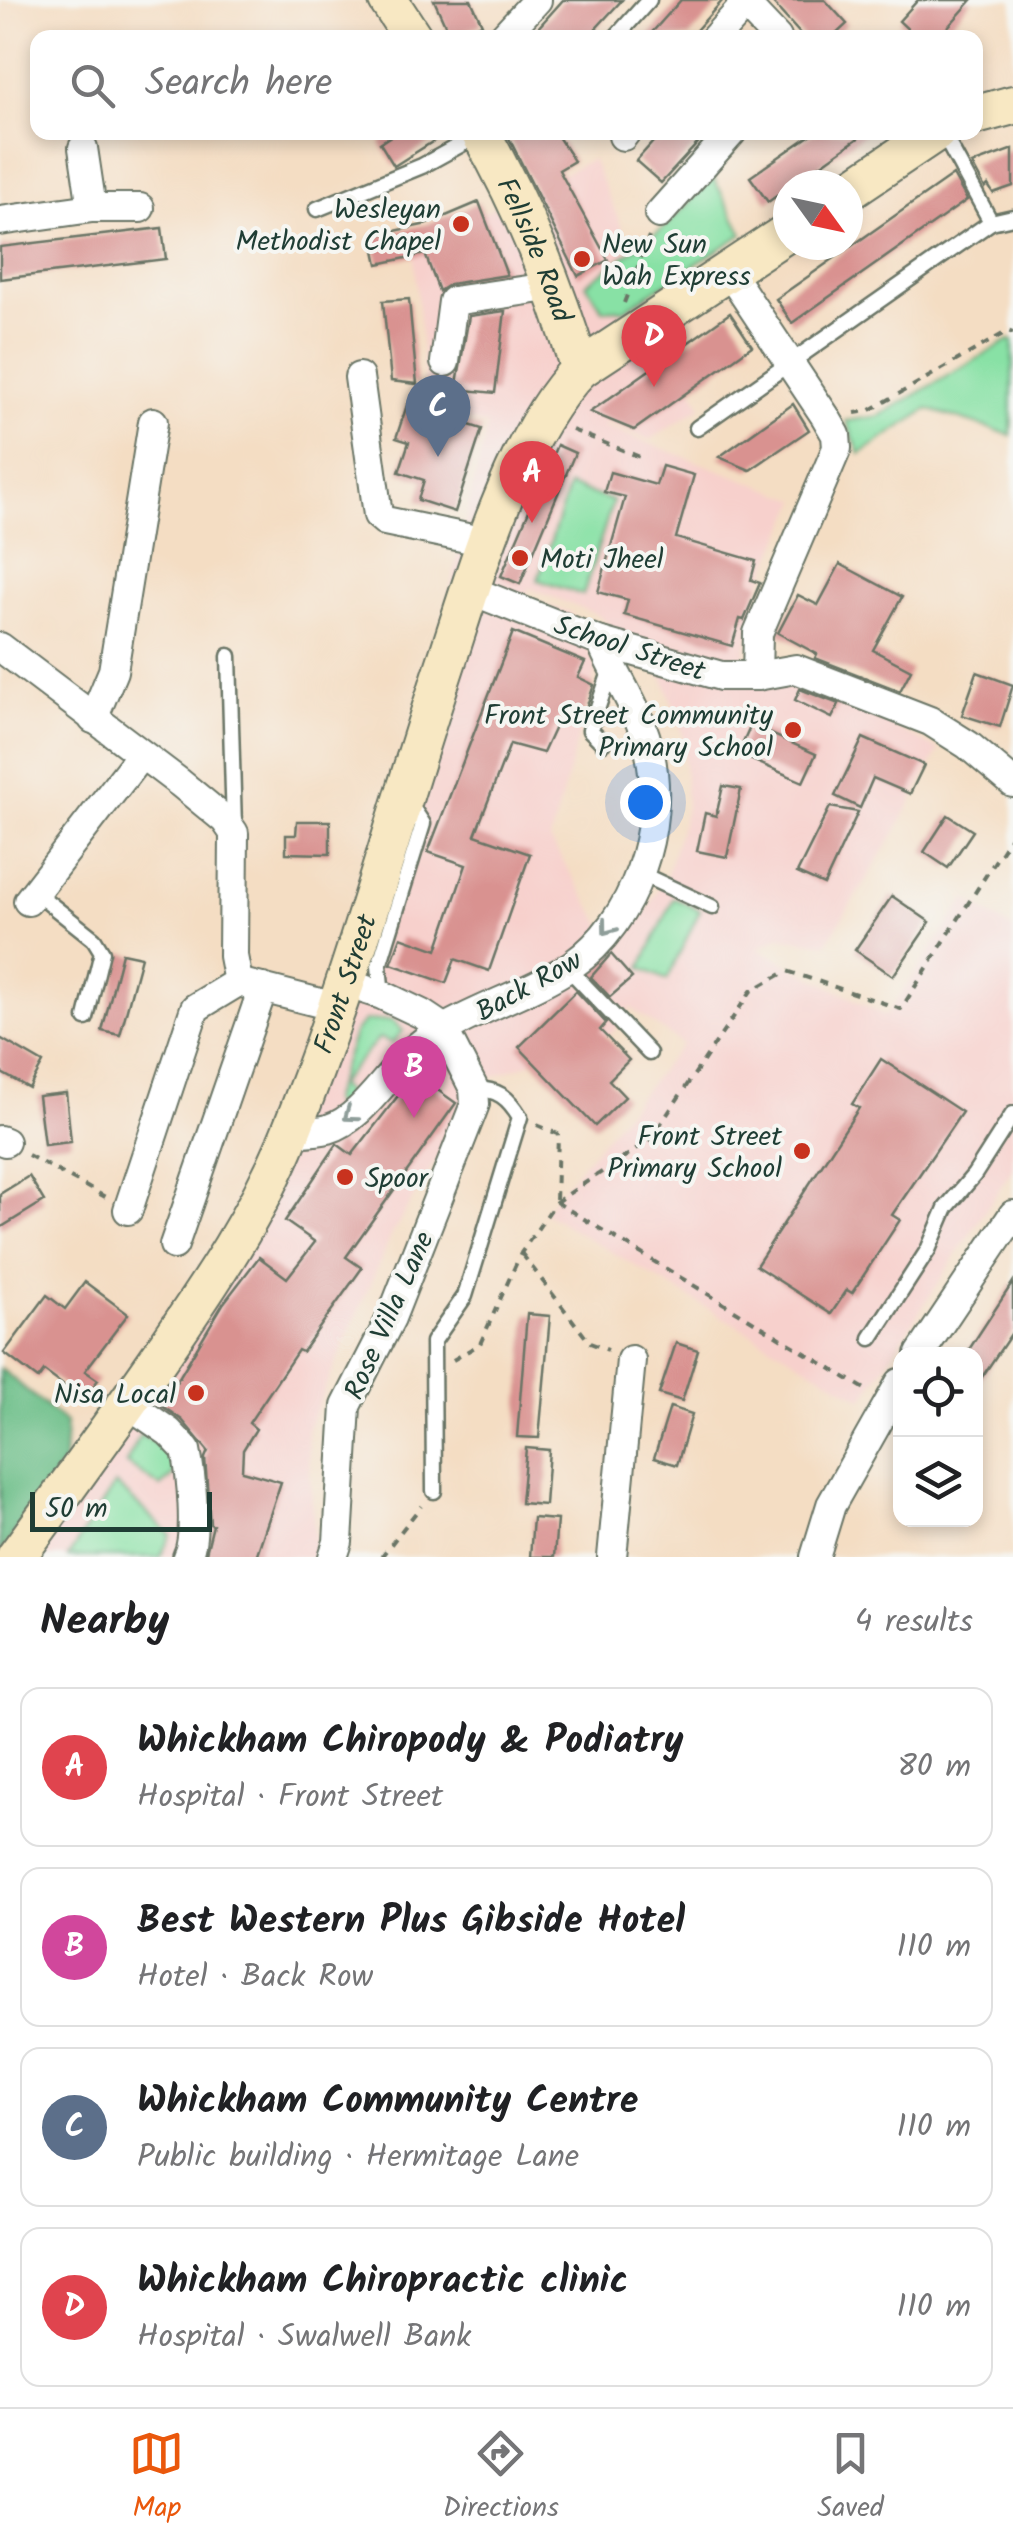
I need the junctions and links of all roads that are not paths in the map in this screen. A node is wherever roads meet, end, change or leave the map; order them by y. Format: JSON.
{"nodes":[{"id":1,"x":388,"y":0,"type":"edge"},
{"id":2,"x":536,"y":0,"type":"edge"},
{"id":3,"x":649,"y":0,"type":"edge"},
{"id":4,"x":743,"y":2,"type":"edge"},
{"id":5,"x":408,"y":30,"type":"edge"},
{"id":6,"x":512,"y":30,"type":"edge"},
{"id":7,"x":621,"y":30,"type":"edge"},
{"id":8,"x":720,"y":30,"type":"edge"},
{"id":9,"x":769,"y":30,"type":"edge"},
{"id":10,"x":1013,"y":106,"type":"edge"},
{"id":11,"x":983,"y":113,"type":"edge"},
{"id":12,"x":468,"y":140,"type":"edge"},
{"id":13,"x":484,"y":140,"type":"edge"},
{"id":14,"x":725,"y":140,"type":"edge"},
{"id":15,"x":927,"y":140,"type":"edge"},
{"id":16,"x":944,"y":140,"type":"edge"},
{"id":17,"x":83,"y":148,"type":"dead end"},
{"id":18,"x":863,"y":182,"type":"edge"},
{"id":19,"x":92,"y":208,"type":"junction"},
{"id":20,"x":140,"y":208,"type":"dead end"},
{"id":21,"x":317,"y":209,"type":"dead end"},
{"id":22,"x":659,"y":214,"type":"road end"},
{"id":23,"x":1013,"y":216,"type":"edge"},
{"id":24,"x":0,"y":221,"type":"edge"},
{"id":25,"x":990,"y":222,"type":"junction"},
{"id":26,"x":773,"y":242,"type":"edge"},
{"id":27,"x":729,"y":272,"type":"junction"},
{"id":28,"x":555,"y":286,"type":"junction"},
{"id":29,"x":445,"y":362,"type":"dead end"},
{"id":30,"x":791,"y":362,"type":"junction"},
{"id":31,"x":580,"y":368,"type":"junction"},
{"id":32,"x":358,"y":377,"type":"dead end"},
{"id":33,"x":153,"y":422,"type":"dead end"},
{"id":34,"x":697,"y":428,"type":"dead end"},
{"id":35,"x":486,"y":542,"type":"junction"},
{"id":36,"x":470,"y":590,"type":"junction"},
{"id":37,"x":0,"y":647,"type":"edge"},
{"id":38,"x":606,"y":655,"type":"junction"},
{"id":39,"x":229,"y":656,"type":"dead end"},
{"id":40,"x":757,"y":676,"type":"junction"},
{"id":41,"x":93,"y":720,"type":"junction"},
{"id":42,"x":603,"y":743,"type":"dead end"},
{"id":43,"x":140,"y":756,"type":"junction"},
{"id":44,"x":1011,"y":774,"type":"edge"},
{"id":45,"x":402,"y":795,"type":"junction"},
{"id":46,"x":234,"y":833,"type":"junction"},
{"id":47,"x":639,"y":873,"type":"junction"},
{"id":48,"x":32,"y":896,"type":"joint"},
{"id":49,"x":712,"y":907,"type":"dead end"},
{"id":50,"x":568,"y":968,"type":"junction"},
{"id":51,"x":250,"y":985,"type":"junction"},
{"id":52,"x":340,"y":995,"type":"junction"},
{"id":53,"x":382,"y":995,"type":"junction"},
{"id":54,"x":86,"y":1018,"type":"dead end"},
{"id":55,"x":443,"y":1028,"type":"junction"},
{"id":56,"x":649,"y":1053,"type":"dead end"},
{"id":57,"x":474,"y":1090,"type":"junction"},
{"id":58,"x":1013,"y":1114,"type":"edge"},
{"id":59,"x":290,"y":1133,"type":"junction"},
{"id":60,"x":128,"y":1210,"type":"road end"},
{"id":61,"x":1013,"y":1215,"type":"edge"},
{"id":62,"x":174,"y":1245,"type":"dead end"},
{"id":63,"x":871,"y":1338,"type":"dead end"},
{"id":64,"x":925,"y":1347,"type":"edge"},
{"id":65,"x":631,"y":1360,"type":"road end"},
{"id":66,"x":893,"y":1396,"type":"edge"},
{"id":67,"x":128,"y":1403,"type":"junction"},
{"id":68,"x":434,"y":1490,"type":"road end"},
{"id":69,"x":16,"y":1557,"type":"edge"},
{"id":70,"x":187,"y":1557,"type":"edge"},
{"id":71,"x":333,"y":1557,"type":"edge"},
{"id":72,"x":612,"y":1557,"type":"edge"},
{"id":73,"x":815,"y":1557,"type":"edge"}],
"edges":[{"from":1,"to":5,"type":"main road"},
{"from":2,"to":6,"type":"street"},
{"from":3,"to":7,"type":"lane"},
{"from":4,"to":8,"type":"street"},
{"from":4,"to":9,"type":"street"},
{"from":10,"to":11,"type":"main road"},
{"from":12,"to":21,"type":"lane"},
{"from":13,"to":28,"type":"main road","name":"Fellside Road"},
{"from":14,"to":22,"type":"street"},
{"from":15,"to":18,"type":"main road"},
{"from":16,"to":25,"type":"lane"},
{"from":17,"to":19,"type":"street"},
{"from":19,"to":20,"type":"street"},
{"from":19,"to":24,"type":"street"},
{"from":23,"to":25,"type":"lane"},
{"from":25,"to":30,"type":"lane"},
{"from":26,"to":27,"type":"main road"},
{"from":27,"to":30,"type":"street"},
{"from":27,"to":31,"type":"main road"},
{"from":28,"to":29,"type":"street"},
{"from":28,"to":31,"type":"main road","name":"Fellside Road"},
{"from":30,"to":34,"type":"lane"},
{"from":30,"to":40,"type":"street"},
{"from":31,"to":35,"type":"main road","name":"Front Street"},
{"from":32,"to":35,"type":"street"},
{"from":33,"to":41,"type":"street"},
{"from":35,"to":36,"type":"main road","name":"Front Street"},
{"from":36,"to":38,"type":"street","name":"School Street"},
{"from":36,"to":45,"type":"main road","name":"Front Street"},
{"from":37,"to":41,"type":"street"},
{"from":38,"to":40,"type":"street","name":"School Street"},
{"from":38,"to":42,"type":"lane"},
{"from":38,"to":47,"type":"street","name":"Back Row"},
{"from":39,"to":46,"type":"lane"},
{"from":40,"to":44,"type":"street","name":"School Street"},
{"from":41,"to":43,"type":"street"},
{"from":43,"to":46,"type":"street"},
{"from":43,"to":48,"type":"street"},
{"from":45,"to":52,"type":"main road","name":"Front Street"},
{"from":45,"to":53,"type":"lane"},
{"from":46,"to":51,"type":"street"},
{"from":47,"to":49,"type":"lane"},
{"from":47,"to":50,"type":"street","name":"Back Row","one_way":true},
{"from":48,"to":54,"type":"lane"},
{"from":50,"to":55,"type":"street","name":"Back Row"},
{"from":50,"to":56,"type":"lane"},
{"from":51,"to":52,"type":"street"},
{"from":51,"to":60,"type":"street"},
{"from":51,"to":62,"type":"street"},
{"from":52,"to":53,"type":"street"},
{"from":52,"to":59,"type":"main road","name":"Front Street"},
{"from":53,"to":55,"type":"street"},
{"from":55,"to":57,"type":"street"},
{"from":55,"to":59,"type":"street","name":"Back Row","one_way":true},
{"from":57,"to":68,"type":"lane"},
{"from":57,"to":71,"type":"street","name":"Rose Villa Lane"},
{"from":58,"to":63,"type":"lane"},
{"from":59,"to":67,"type":"main road","name":"Front Street"},
{"from":61,"to":64,"type":"street"},
{"from":65,"to":72,"type":"street"},
{"from":66,"to":73,"type":"street"},
{"from":67,"to":69,"type":"main road","name":"Front Street"},
{"from":67,"to":70,"type":"street"}]}
